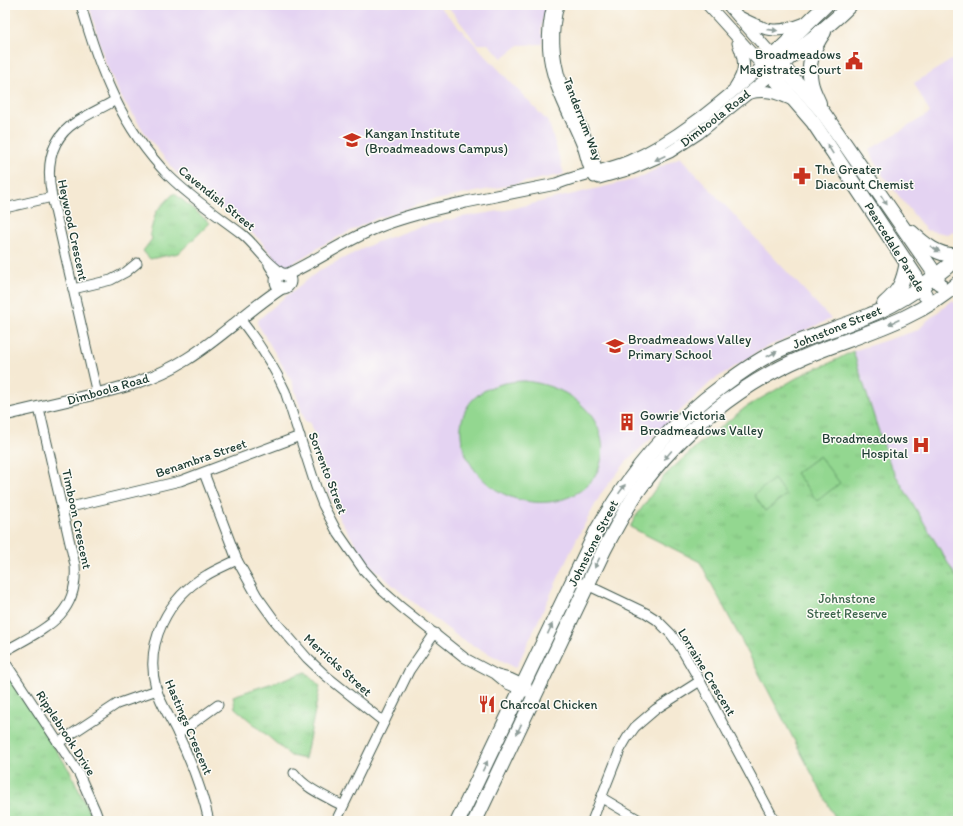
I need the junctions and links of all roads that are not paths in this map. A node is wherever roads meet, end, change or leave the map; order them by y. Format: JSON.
{"nodes":[{"id":1,"x":81,"y":5,"type":"edge"},
{"id":2,"x":552,"y":5,"type":"edge"},
{"id":3,"x":560,"y":5,"type":"edge"},
{"id":4,"x":708,"y":5,"type":"edge"},
{"id":5,"x":728,"y":5,"type":"edge"},
{"id":6,"x":826,"y":5,"type":"edge"},
{"id":7,"x":850,"y":5,"type":"edge"},
{"id":8,"x":738,"y":16,"type":"junction"},
{"id":9,"x":807,"y":22,"type":"junction"},
{"id":10,"x":828,"y":27,"type":"junction"},
{"id":11,"x":735,"y":36,"type":"junction"},
{"id":12,"x":777,"y":60,"type":"junction"},
{"id":13,"x":767,"y":70,"type":"junction"},
{"id":14,"x":748,"y":93,"type":"junction"},
{"id":15,"x":731,"y":94,"type":"junction"},
{"id":16,"x":114,"y":101,"type":"junction"},
{"id":17,"x":797,"y":102,"type":"junction"},
{"id":18,"x":822,"y":111,"type":"junction"},
{"id":19,"x":680,"y":139,"type":"junction"},
{"id":20,"x":862,"y":168,"type":"junction"},
{"id":21,"x":594,"y":174,"type":"junction"},
{"id":22,"x":850,"y":178,"type":"junction"},
{"id":23,"x":52,"y":197,"type":"junction"},
{"id":24,"x":5,"y":208,"type":"edge"},
{"id":25,"x":895,"y":216,"type":"junction"},
{"id":26,"x":958,"y":254,"type":"edge"},
{"id":27,"x":958,"y":258,"type":"edge"},
{"id":28,"x":907,"y":262,"type":"junction"},
{"id":29,"x":136,"y":263,"type":"dead end"},
{"id":30,"x":936,"y":276,"type":"junction"},
{"id":31,"x":282,"y":280,"type":"junction"},
{"id":32,"x":958,"y":283,"type":"edge"},
{"id":33,"x":921,"y":286,"type":"junction"},
{"id":34,"x":73,"y":289,"type":"junction"},
{"id":35,"x":943,"y":295,"type":"junction"},
{"id":36,"x":929,"y":304,"type":"junction"},
{"id":37,"x":870,"y":316,"type":"junction"},
{"id":38,"x":240,"y":319,"type":"junction"},
{"id":39,"x":97,"y":394,"type":"junction"},
{"id":40,"x":39,"y":408,"type":"junction"},
{"id":41,"x":5,"y":415,"type":"edge"},
{"id":42,"x":300,"y":436,"type":"junction"},
{"id":43,"x":635,"y":471,"type":"junction"},
{"id":44,"x":204,"y":473,"type":"junction"},
{"id":45,"x":646,"y":480,"type":"junction"},
{"id":46,"x":62,"y":509,"type":"junction"},
{"id":47,"x":237,"y":560,"type":"junction"},
{"id":48,"x":574,"y":579,"type":"junction"},
{"id":49,"x":587,"y":585,"type":"junction"},
{"id":50,"x":435,"y":633,"type":"junction"},
{"id":51,"x":5,"y":651,"type":"edge"},
{"id":52,"x":5,"y":662,"type":"edge"},
{"id":53,"x":700,"y":681,"type":"junction"},
{"id":54,"x":523,"y":687,"type":"junction"},
{"id":55,"x":157,"y":690,"type":"junction"},
{"id":56,"x":536,"y":694,"type":"junction"},
{"id":57,"x":218,"y":705,"type":"dead end"},
{"id":58,"x":384,"y":722,"type":"junction"},
{"id":59,"x":178,"y":734,"type":"junction"},
{"id":60,"x":58,"y":743,"type":"junction"},
{"id":61,"x":294,"y":773,"type":"dead end"},
{"id":62,"x":602,"y":798,"type":"junction"},
{"id":63,"x":343,"y":806,"type":"junction"},
{"id":64,"x":99,"y":821,"type":"edge"},
{"id":65,"x":209,"y":821,"type":"edge"},
{"id":66,"x":336,"y":821,"type":"edge"},
{"id":67,"x":458,"y":821,"type":"edge"},
{"id":68,"x":475,"y":821,"type":"edge"},
{"id":69,"x":592,"y":821,"type":"edge"},
{"id":70,"x":640,"y":821,"type":"edge"},
{"id":71,"x":775,"y":821,"type":"edge"}],
"edges":[{"from":1,"to":16,"type":"street","name":"Cavendish Street"},
{"from":2,"to":21,"type":"street","name":"Tanderrum Way"},
{"from":3,"to":21,"type":"street","name":"Tanderrum Way"},
{"from":4,"to":11,"type":"street","name":"Pearcedale Parade"},
{"from":5,"to":8,"type":"street","name":"Pearcedale Parade"},
{"from":6,"to":9,"type":"main road","name":"Dimboola Road"},
{"from":7,"to":10,"type":"main road","name":"Dimboola Road"},
{"from":8,"to":9,"type":"street","one_way":true},
{"from":8,"to":12,"type":"street","name":"Pearcedale Parade"},
{"from":9,"to":12,"type":"main road","name":"Dimboola Road"},
{"from":10,"to":12,"type":"main road","name":"Dimboola Road"},
{"from":10,"to":18,"type":"main road"},
{"from":11,"to":13,"type":"street","name":"Pearcedale Parade"},
{"from":11,"to":15,"type":"street"},
{"from":12,"to":13,"type":"main road","name":"Dimboola Road"},
{"from":12,"to":18,"type":"main road","name":"Pearcedale Parade"},
{"from":13,"to":14,"type":"street","name":"Dimboola Road"},
{"from":13,"to":15,"type":"street","name":"Dimboola Road"},
{"from":13,"to":17,"type":"main road","name":"Pearcedale Parade"},
{"from":14,"to":17,"type":"street"},
{"from":14,"to":19,"type":"street","name":"Dimboola Road"},
{"from":15,"to":19,"type":"street","name":"Dimboola Road"},
{"from":16,"to":23,"type":"street","name":"Heywood Crescent"},
{"from":16,"to":31,"type":"street","name":"Cavendish Street"},
{"from":22,"to":17,"type":"main road","name":"Pearcedale Parade","one_way":true},
{"from":18,"to":20,"type":"main road","name":"Pearcedale Parade"},
{"from":19,"to":21,"type":"street","name":"Dimboola Road"},
{"from":20,"to":22,"type":"main road"},
{"from":20,"to":25,"type":"main road","name":"Pearcedale Parade","one_way":true},
{"from":21,"to":31,"type":"street","name":"Dimboola Road"},
{"from":22,"to":28,"type":"main road","name":"Pearcedale Parade"},
{"from":23,"to":24,"type":"street"},
{"from":23,"to":34,"type":"street","name":"Heywood Crescent"},
{"from":25,"to":26,"type":"main road","one_way":true},
{"from":25,"to":30,"type":"main road","name":"Pearcedale Parade"},
{"from":27,"to":30,"type":"main road","name":"Johnstone Street"},
{"from":28,"to":33,"type":"main road","name":"Pearcedale Parade"},
{"from":28,"to":37,"type":"main road"},
{"from":29,"to":34,"type":"street"},
{"from":30,"to":33,"type":"main road","name":"Johnstone Street"},
{"from":30,"to":35,"type":"main road","name":"Pearcedale Parade"},
{"from":31,"to":38,"type":"street","name":"Dimboola Road"},
{"from":32,"to":35,"type":"main road","name":"Johnstone Street"},
{"from":33,"to":36,"type":"main road","name":"Pearcedale Parade"},
{"from":33,"to":37,"type":"main road","name":"Johnstone Street"},
{"from":34,"to":39,"type":"street","name":"Heywood Crescent"},
{"from":35,"to":36,"type":"main road","name":"Johnstone Street"},
{"from":36,"to":45,"type":"main road","name":"Johnstone Street","one_way":true},
{"from":43,"to":37,"type":"main road","name":"Johnstone Street","one_way":true},
{"from":38,"to":39,"type":"street","name":"Dimboola Road"},
{"from":38,"to":42,"type":"street","name":"Sorrento Street"},
{"from":39,"to":40,"type":"street","name":"Dimboola Road"},
{"from":40,"to":41,"type":"street","name":"Dimboola Road"},
{"from":40,"to":46,"type":"street","name":"Timboon Crescent"},
{"from":42,"to":44,"type":"street","name":"Benambra Street"},
{"from":42,"to":50,"type":"street","name":"Sorrento Street"},
{"from":43,"to":45,"type":"main road"},
{"from":48,"to":43,"type":"main road","name":"Johnstone Street","one_way":true},
{"from":44,"to":46,"type":"street","name":"Benambra Street"},
{"from":44,"to":47,"type":"street","name":"Merricks Street"},
{"from":45,"to":49,"type":"main road","name":"Johnstone Street","one_way":true},
{"from":46,"to":51,"type":"street","name":"Timboon Crescent"},
{"from":47,"to":55,"type":"street","name":"Hastings Crescent"},
{"from":47,"to":58,"type":"street","name":"Merricks Street"},
{"from":48,"to":49,"type":"street","name":"Lorraine Crescent"},
{"from":54,"to":48,"type":"main road","name":"Johnstone Street","one_way":true},
{"from":49,"to":53,"type":"street","name":"Lorraine Crescent"},
{"from":49,"to":56,"type":"main road","name":"Johnstone Street"},
{"from":50,"to":54,"type":"street","name":"Sorrento Street"},
{"from":50,"to":58,"type":"street"},
{"from":52,"to":60,"type":"street","name":"Ripplebrook Drive"},
{"from":53,"to":62,"type":"street"},
{"from":53,"to":71,"type":"street","name":"Lorraine Crescent"},
{"from":54,"to":56,"type":"street","name":"Sorrento Street"},
{"from":67,"to":54,"type":"main road","name":"Johnstone Street","one_way":true},
{"from":55,"to":59,"type":"street","name":"Hastings Crescent"},
{"from":55,"to":60,"type":"street"},
{"from":56,"to":68,"type":"main road","name":"Johnstone Street","one_way":true},
{"from":57,"to":59,"type":"street"},
{"from":58,"to":63,"type":"street"},
{"from":59,"to":65,"type":"street","name":"Hastings Crescent"},
{"from":60,"to":64,"type":"street","name":"Ripplebrook Drive"},
{"from":61,"to":63,"type":"street"},
{"from":62,"to":69,"type":"street"},
{"from":62,"to":70,"type":"street"},
{"from":63,"to":66,"type":"street"}]}
